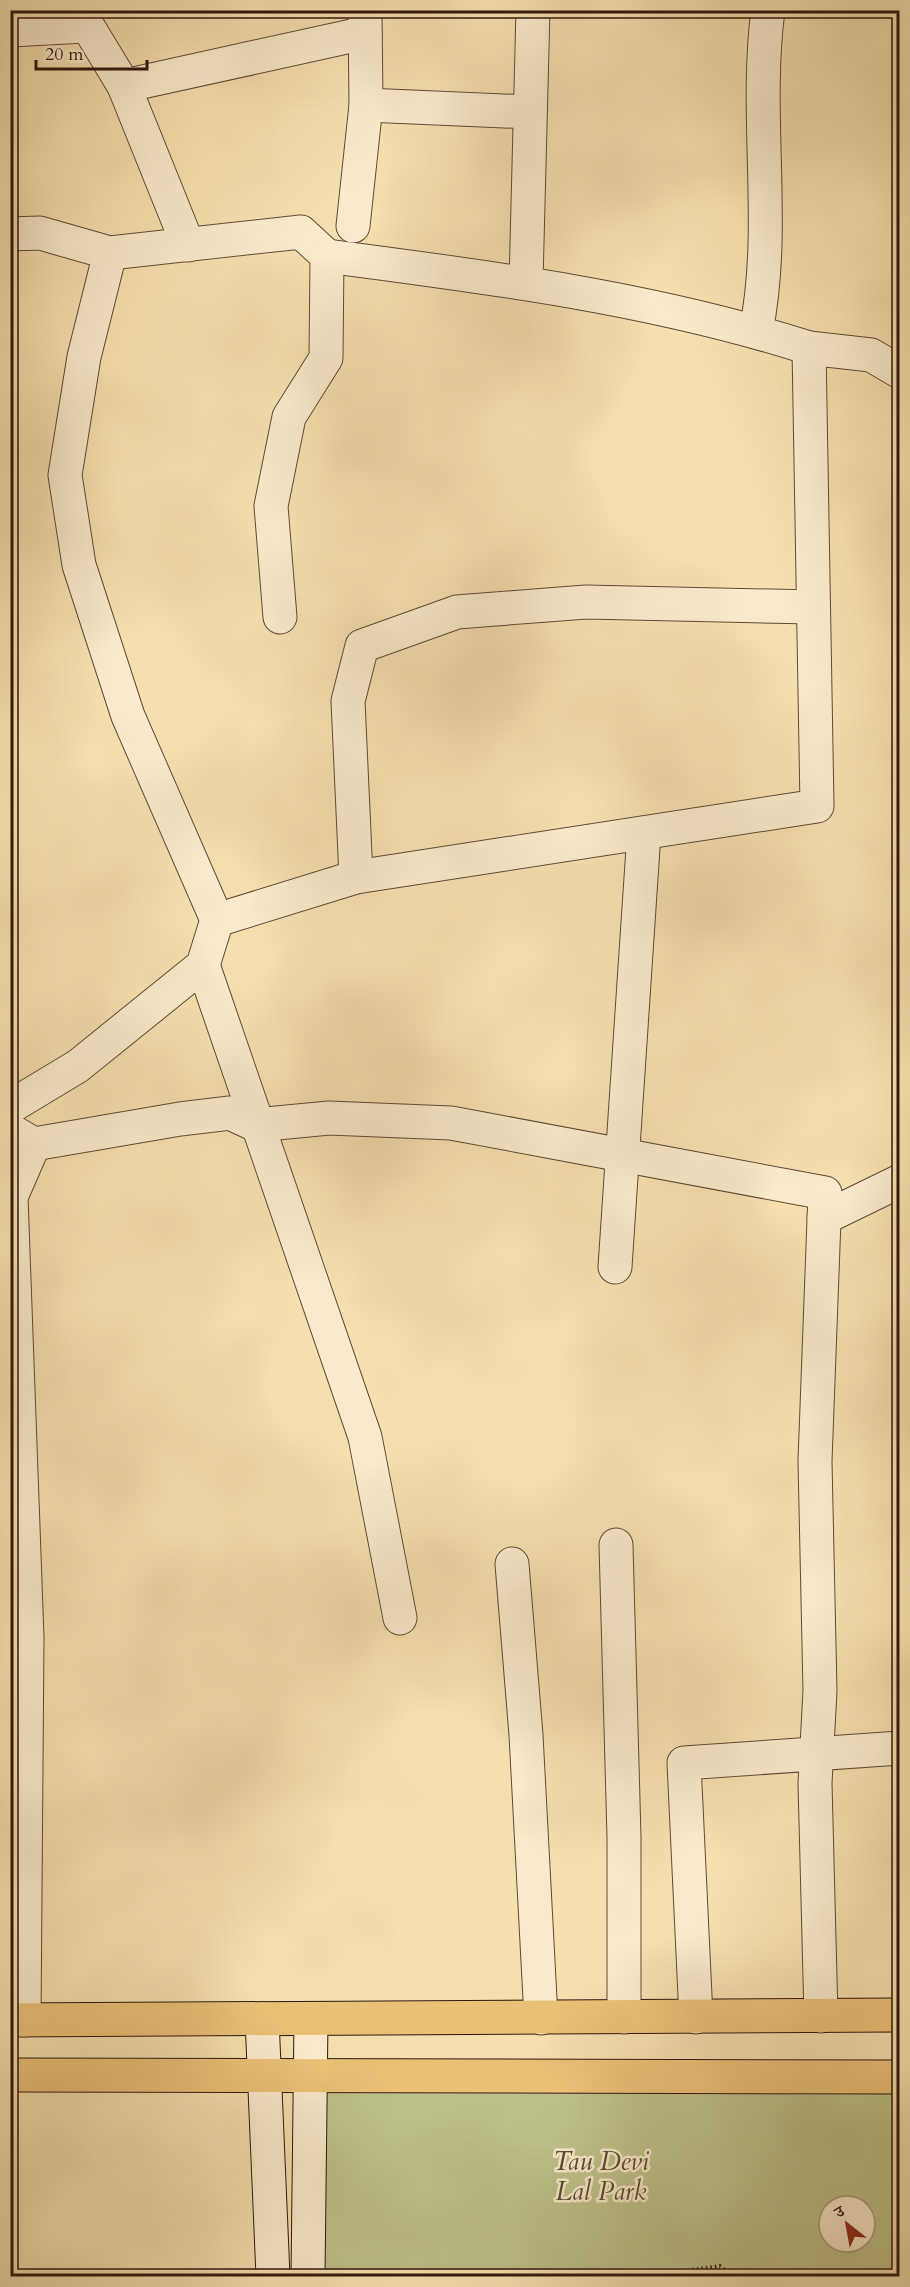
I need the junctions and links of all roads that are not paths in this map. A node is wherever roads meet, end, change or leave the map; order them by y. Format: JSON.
{"nodes":[{"id":1,"x":533,"y":10,"type":"edge"},
{"id":2,"x":768,"y":10,"type":"edge"},
{"id":3,"x":82,"y":18,"type":"edge"},
{"id":4,"x":365,"y":22,"type":"edge"},
{"id":5,"x":10,"y":30,"type":"edge"},
{"id":6,"x":124,"y":86,"type":"junction"},
{"id":7,"x":366,"y":105,"type":"junction"},
{"id":8,"x":529,"y":112,"type":"junction"},
{"id":9,"x":353,"y":225,"type":"dead end"},
{"id":10,"x":10,"y":234,"type":"edge"},
{"id":11,"x":188,"y":245,"type":"junction"},
{"id":12,"x":110,"y":253,"type":"junction"},
{"id":13,"x":327,"y":256,"type":"junction"},
{"id":14,"x":526,"y":282,"type":"junction"},
{"id":15,"x":756,"y":331,"type":"junction"},
{"id":16,"x":809,"y":348,"type":"junction"},
{"id":17,"x":900,"y":372,"type":"edge"},
{"id":18,"x":813,"y":607,"type":"junction"},
{"id":19,"x":280,"y":616,"type":"dead end"},
{"id":20,"x":644,"y":833,"type":"junction"},
{"id":21,"x":356,"y":877,"type":"junction"},
{"id":22,"x":217,"y":920,"type":"junction"},
{"id":23,"x":203,"y":965,"type":"junction"},
{"id":24,"x":10,"y":1107,"type":"edge"},
{"id":25,"x":256,"y":1125,"type":"junction"},
{"id":26,"x":22,"y":1137,"type":"edge"},
{"id":27,"x":624,"y":1155,"type":"junction"},
{"id":28,"x":900,"y":1181,"type":"edge"},
{"id":29,"x":824,"y":1218,"type":"junction"},
{"id":30,"x":615,"y":1267,"type":"dead end"},
{"id":31,"x":616,"y":1545,"type":"dead end"},
{"id":32,"x":512,"y":1564,"type":"dead end"},
{"id":33,"x":400,"y":1618,"type":"dead end"},
{"id":34,"x":900,"y":1748,"type":"edge"},
{"id":35,"x":817,"y":1754,"type":"junction"},
{"id":36,"x":900,"y":2015,"type":"edge"},
{"id":37,"x":821,"y":2016,"type":"junction"},
{"id":38,"x":624,"y":2017,"type":"junction"},
{"id":39,"x":696,"y":2017,"type":"junction"},
{"id":40,"x":541,"y":2018,"type":"junction"},
{"id":41,"x":262,"y":2019,"type":"junction"},
{"id":42,"x":17,"y":2020,"type":"edge"},
{"id":43,"x":311,"y":2020,"type":"junction"},
{"id":44,"x":10,"y":2075,"type":"edge"},
{"id":45,"x":264,"y":2075,"type":"junction"},
{"id":46,"x":310,"y":2076,"type":"junction"},
{"id":47,"x":900,"y":2077,"type":"edge"},
{"id":48,"x":273,"y":2277,"type":"edge"},
{"id":49,"x":308,"y":2277,"type":"edge"}],
"edges":[{"from":1,"to":8,"type":"street"},
{"from":2,"to":15,"type":"street"},
{"from":3,"to":5,"type":"street"},
{"from":3,"to":6,"type":"street"},
{"from":4,"to":6,"type":"street"},
{"from":4,"to":7,"type":"street"},
{"from":6,"to":11,"type":"street"},
{"from":7,"to":8,"type":"street"},
{"from":7,"to":9,"type":"street"},
{"from":8,"to":14,"type":"street"},
{"from":10,"to":12,"type":"street"},
{"from":11,"to":12,"type":"street"},
{"from":11,"to":13,"type":"street"},
{"from":12,"to":22,"type":"street"},
{"from":13,"to":14,"type":"street"},
{"from":13,"to":19,"type":"street"},
{"from":14,"to":15,"type":"street"},
{"from":15,"to":16,"type":"street"},
{"from":16,"to":17,"type":"street"},
{"from":16,"to":18,"type":"street"},
{"from":18,"to":20,"type":"street"},
{"from":18,"to":21,"type":"street"},
{"from":20,"to":21,"type":"street"},
{"from":20,"to":27,"type":"street"},
{"from":21,"to":22,"type":"street"},
{"from":22,"to":23,"type":"street"},
{"from":23,"to":24,"type":"street"},
{"from":23,"to":25,"type":"street"},
{"from":25,"to":26,"type":"street"},
{"from":25,"to":27,"type":"street"},
{"from":25,"to":33,"type":"street"},
{"from":26,"to":42,"type":"street"},
{"from":27,"to":29,"type":"street"},
{"from":27,"to":30,"type":"street"},
{"from":28,"to":29,"type":"street"},
{"from":29,"to":35,"type":"street"},
{"from":31,"to":38,"type":"street"},
{"from":32,"to":40,"type":"street"},
{"from":34,"to":35,"type":"street"},
{"from":35,"to":37,"type":"street"},
{"from":35,"to":39,"type":"street"},
{"from":36,"to":37,"type":"main road"},
{"from":37,"to":39,"type":"main road"},
{"from":38,"to":39,"type":"main road"},
{"from":38,"to":40,"type":"main road"},
{"from":40,"to":43,"type":"main road"},
{"from":41,"to":42,"type":"main road"},
{"from":41,"to":43,"type":"main road"},
{"from":41,"to":45,"type":"street"},
{"from":43,"to":46,"type":"street"},
{"from":44,"to":45,"type":"main road"},
{"from":45,"to":46,"type":"main road"},
{"from":45,"to":48,"type":"street"},
{"from":46,"to":47,"type":"main road"},
{"from":46,"to":49,"type":"street"}]}
